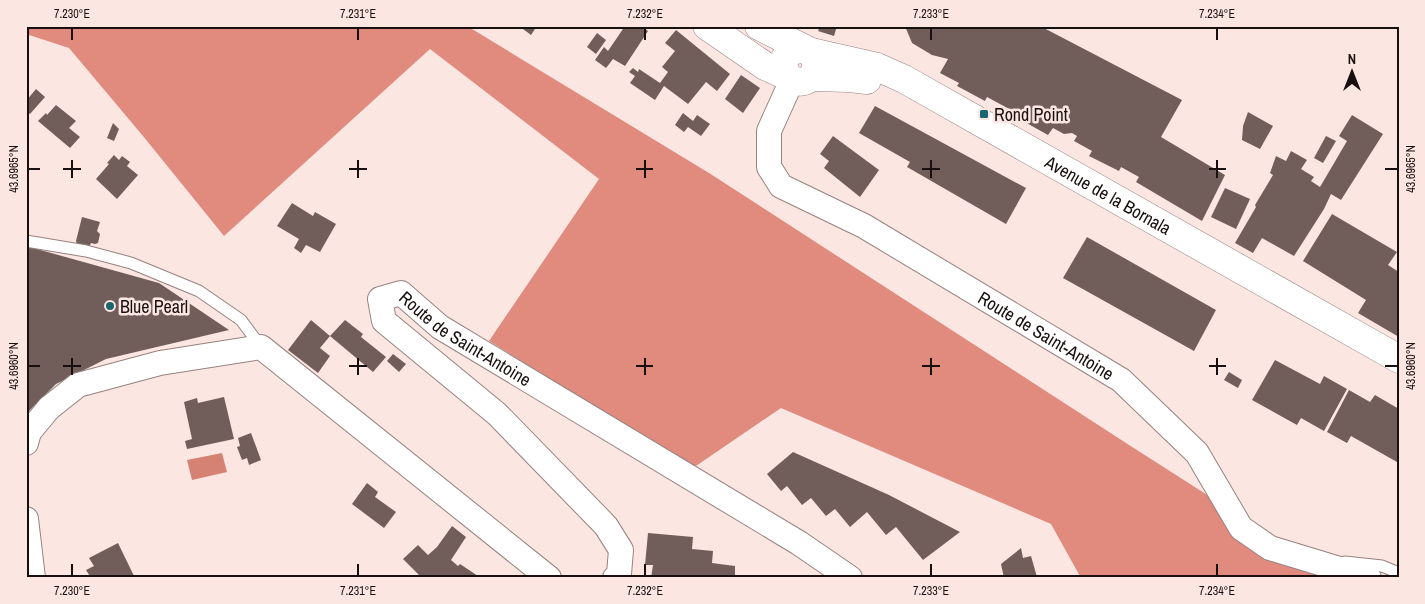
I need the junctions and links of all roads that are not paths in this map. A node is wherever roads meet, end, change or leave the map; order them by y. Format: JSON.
{"nodes":[{"id":1,"x":707,"y":26,"type":"edge"},
{"id":2,"x":759,"y":26,"type":"edge"},
{"id":3,"x":801,"y":67,"type":"junction"},
{"id":4,"x":26,"y":241,"type":"edge"},
{"id":5,"x":261,"y":347,"type":"junction"},
{"id":6,"x":1399,"y":359,"type":"edge"},
{"id":7,"x":1399,"y":378,"type":"edge"},
{"id":8,"x":26,"y":443,"type":"edge"},
{"id":9,"x":26,"y":519,"type":"edge"},
{"id":10,"x":1341,"y":562,"type":"dead end"},
{"id":11,"x":1399,"y":574,"type":"edge"},
{"id":12,"x":33,"y":578,"type":"edge"},
{"id":13,"x":549,"y":578,"type":"edge"},
{"id":14,"x":615,"y":578,"type":"edge"},
{"id":15,"x":850,"y":578,"type":"edge"},
{"id":16,"x":1369,"y":578,"type":"edge"}],
"edges":[{"from":1,"to":3,"type":"main road"},
{"from":2,"to":3,"type":"main road"},
{"from":3,"to":6,"type":"main road","name":"Avenue de la Bornala"},
{"from":3,"to":7,"type":"main road","name":"Avenue de la Bornala"},
{"from":3,"to":16,"type":"street","name":"Route de Saint-Antoine"},
{"from":4,"to":5,"type":"lane"},
{"from":5,"to":8,"type":"street"},
{"from":5,"to":13,"type":"street"},
{"from":9,"to":12,"type":"street"},
{"from":10,"to":11,"type":"lane"},
{"from":14,"to":15,"type":"street","name":"Route de Saint-Antoine"}]}
